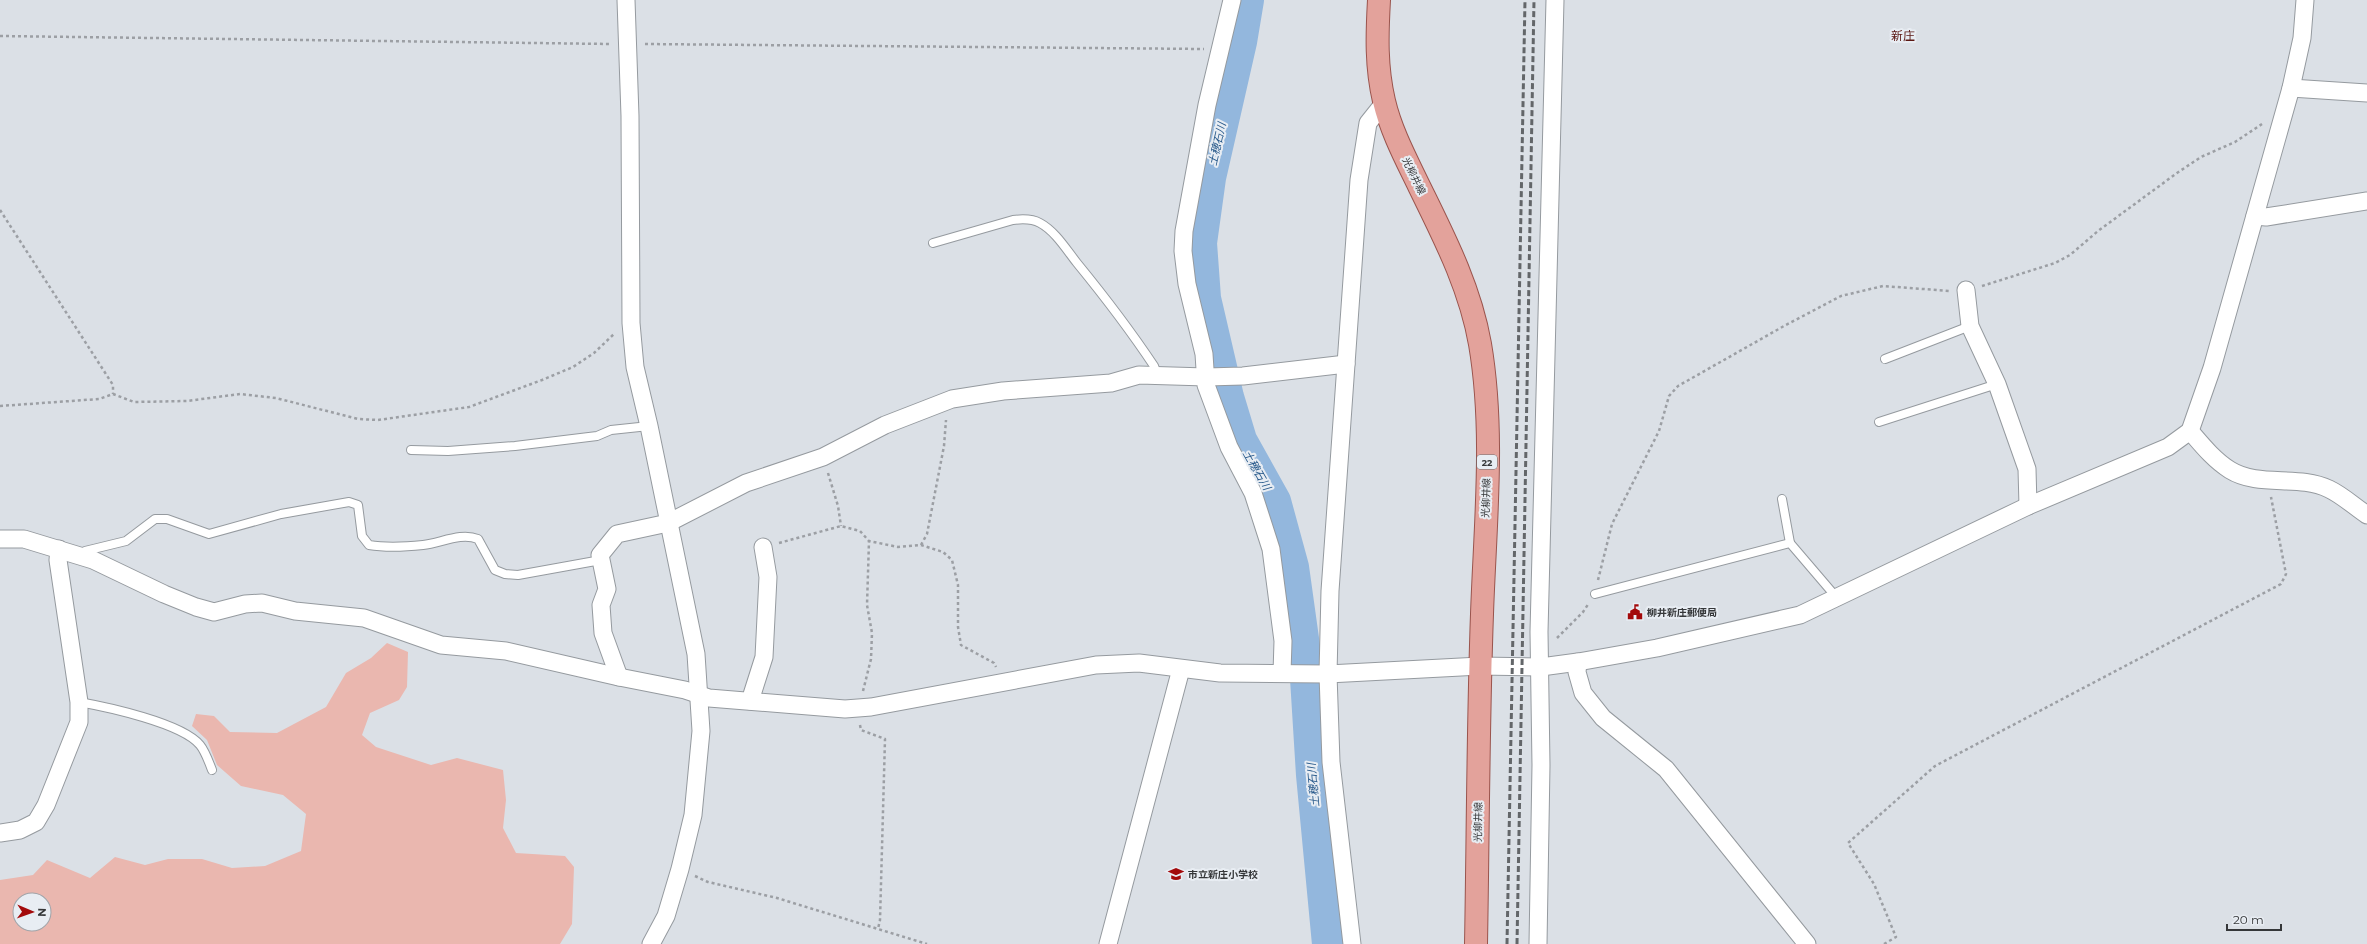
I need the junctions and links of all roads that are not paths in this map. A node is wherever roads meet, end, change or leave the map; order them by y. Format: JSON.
{"nodes":[{"id":1,"x":626,"y":0,"type":"edge"},
{"id":2,"x":1232,"y":0,"type":"edge"},
{"id":3,"x":1379,"y":0,"type":"edge"},
{"id":4,"x":1555,"y":0,"type":"edge"},
{"id":5,"x":2306,"y":0,"type":"edge"},
{"id":6,"x":2291,"y":88,"type":"junction"},
{"id":7,"x":2367,"y":93,"type":"edge"},
{"id":8,"x":1384,"y":102,"type":"junction"},
{"id":9,"x":2367,"y":201,"type":"edge"},
{"id":10,"x":2255,"y":216,"type":"junction"},
{"id":11,"x":933,"y":243,"type":"dead end"},
{"id":12,"x":1966,"y":290,"type":"road end"},
{"id":13,"x":1970,"y":326,"type":"junction"},
{"id":14,"x":1884,"y":359,"type":"dead end"},
{"id":15,"x":1346,"y":364,"type":"junction"},
{"id":16,"x":1157,"y":374,"type":"junction"},
{"id":17,"x":1208,"y":377,"type":"junction"},
{"id":18,"x":1997,"y":384,"type":"junction"},
{"id":19,"x":1879,"y":422,"type":"dead end"},
{"id":20,"x":649,"y":426,"type":"junction"},
{"id":21,"x":2190,"y":431,"type":"junction"},
{"id":22,"x":411,"y":450,"type":"dead end"},
{"id":23,"x":1782,"y":499,"type":"dead end"},
{"id":24,"x":2028,"y":506,"type":"junction"},
{"id":25,"x":2367,"y":515,"type":"edge"},
{"id":26,"x":668,"y":523,"type":"junction"},
{"id":27,"x":0,"y":539,"type":"edge"},
{"id":28,"x":1790,"y":543,"type":"junction"},
{"id":29,"x":763,"y":547,"type":"road end"},
{"id":30,"x":59,"y":549,"type":"junction"},
{"id":31,"x":80,"y":556,"type":"junction"},
{"id":32,"x":601,"y":560,"type":"junction"},
{"id":33,"x":1595,"y":594,"type":"road end"},
{"id":34,"x":1837,"y":598,"type":"junction"},
{"id":35,"x":1578,"y":662,"type":"junction"},
{"id":36,"x":1480,"y":666,"type":"junction"},
{"id":37,"x":1541,"y":667,"type":"junction"},
{"id":38,"x":1181,"y":669,"type":"junction"},
{"id":39,"x":1288,"y":673,"type":"junction"},
{"id":40,"x":1325,"y":674,"type":"junction"},
{"id":41,"x":619,"y":677,"type":"junction"},
{"id":42,"x":699,"y":696,"type":"junction"},
{"id":43,"x":750,"y":701,"type":"junction"},
{"id":44,"x":79,"y":702,"type":"junction"},
{"id":45,"x":212,"y":770,"type":"dead end"},
{"id":46,"x":0,"y":833,"type":"edge"},
{"id":47,"x":651,"y":944,"type":"edge"},
{"id":48,"x":1108,"y":944,"type":"edge"},
{"id":49,"x":1352,"y":944,"type":"edge"},
{"id":50,"x":1476,"y":944,"type":"edge"},
{"id":51,"x":1538,"y":944,"type":"edge"},
{"id":52,"x":1807,"y":944,"type":"edge"}],
"edges":[{"from":1,"to":20,"type":"street"},
{"from":2,"to":17,"type":"street"},
{"from":3,"to":8,"type":"main road","name":"光柳井線","number":"22"},
{"from":4,"to":37,"type":"street"},
{"from":5,"to":6,"type":"street"},
{"from":6,"to":7,"type":"street"},
{"from":6,"to":10,"type":"street"},
{"from":8,"to":15,"type":"street"},
{"from":8,"to":36,"type":"main road","name":"光柳井線","number":"22"},
{"from":9,"to":10,"type":"street"},
{"from":10,"to":21,"type":"street"},
{"from":11,"to":16,"type":"lane"},
{"from":12,"to":13,"type":"street"},
{"from":13,"to":14,"type":"lane"},
{"from":13,"to":18,"type":"street"},
{"from":15,"to":17,"type":"street"},
{"from":15,"to":40,"type":"street"},
{"from":16,"to":17,"type":"street"},
{"from":16,"to":26,"type":"street"},
{"from":17,"to":39,"type":"street"},
{"from":18,"to":19,"type":"lane"},
{"from":18,"to":24,"type":"street"},
{"from":20,"to":22,"type":"lane"},
{"from":20,"to":26,"type":"street"},
{"from":21,"to":24,"type":"street"},
{"from":21,"to":25,"type":"street"},
{"from":23,"to":28,"type":"lane"},
{"from":24,"to":34,"type":"street"},
{"from":26,"to":32,"type":"street"},
{"from":26,"to":42,"type":"street"},
{"from":27,"to":30,"type":"street"},
{"from":28,"to":33,"type":"lane"},
{"from":28,"to":34,"type":"lane"},
{"from":29,"to":43,"type":"street"},
{"from":30,"to":31,"type":"street"},
{"from":30,"to":44,"type":"street"},
{"from":31,"to":32,"type":"lane"},
{"from":31,"to":41,"type":"street"},
{"from":32,"to":41,"type":"street"},
{"from":34,"to":35,"type":"street"},
{"from":35,"to":37,"type":"street"},
{"from":35,"to":52,"type":"street"},
{"from":36,"to":37,"type":"street"},
{"from":36,"to":40,"type":"street"},
{"from":36,"to":50,"type":"main road","name":"光柳井線","number":"22"},
{"from":37,"to":51,"type":"street"},
{"from":38,"to":39,"type":"street"},
{"from":38,"to":43,"type":"street"},
{"from":38,"to":48,"type":"street"},
{"from":39,"to":40,"type":"street"},
{"from":40,"to":49,"type":"street"},
{"from":41,"to":42,"type":"street"},
{"from":42,"to":43,"type":"street"},
{"from":42,"to":47,"type":"street"},
{"from":44,"to":45,"type":"lane"},
{"from":44,"to":46,"type":"street"}]}
